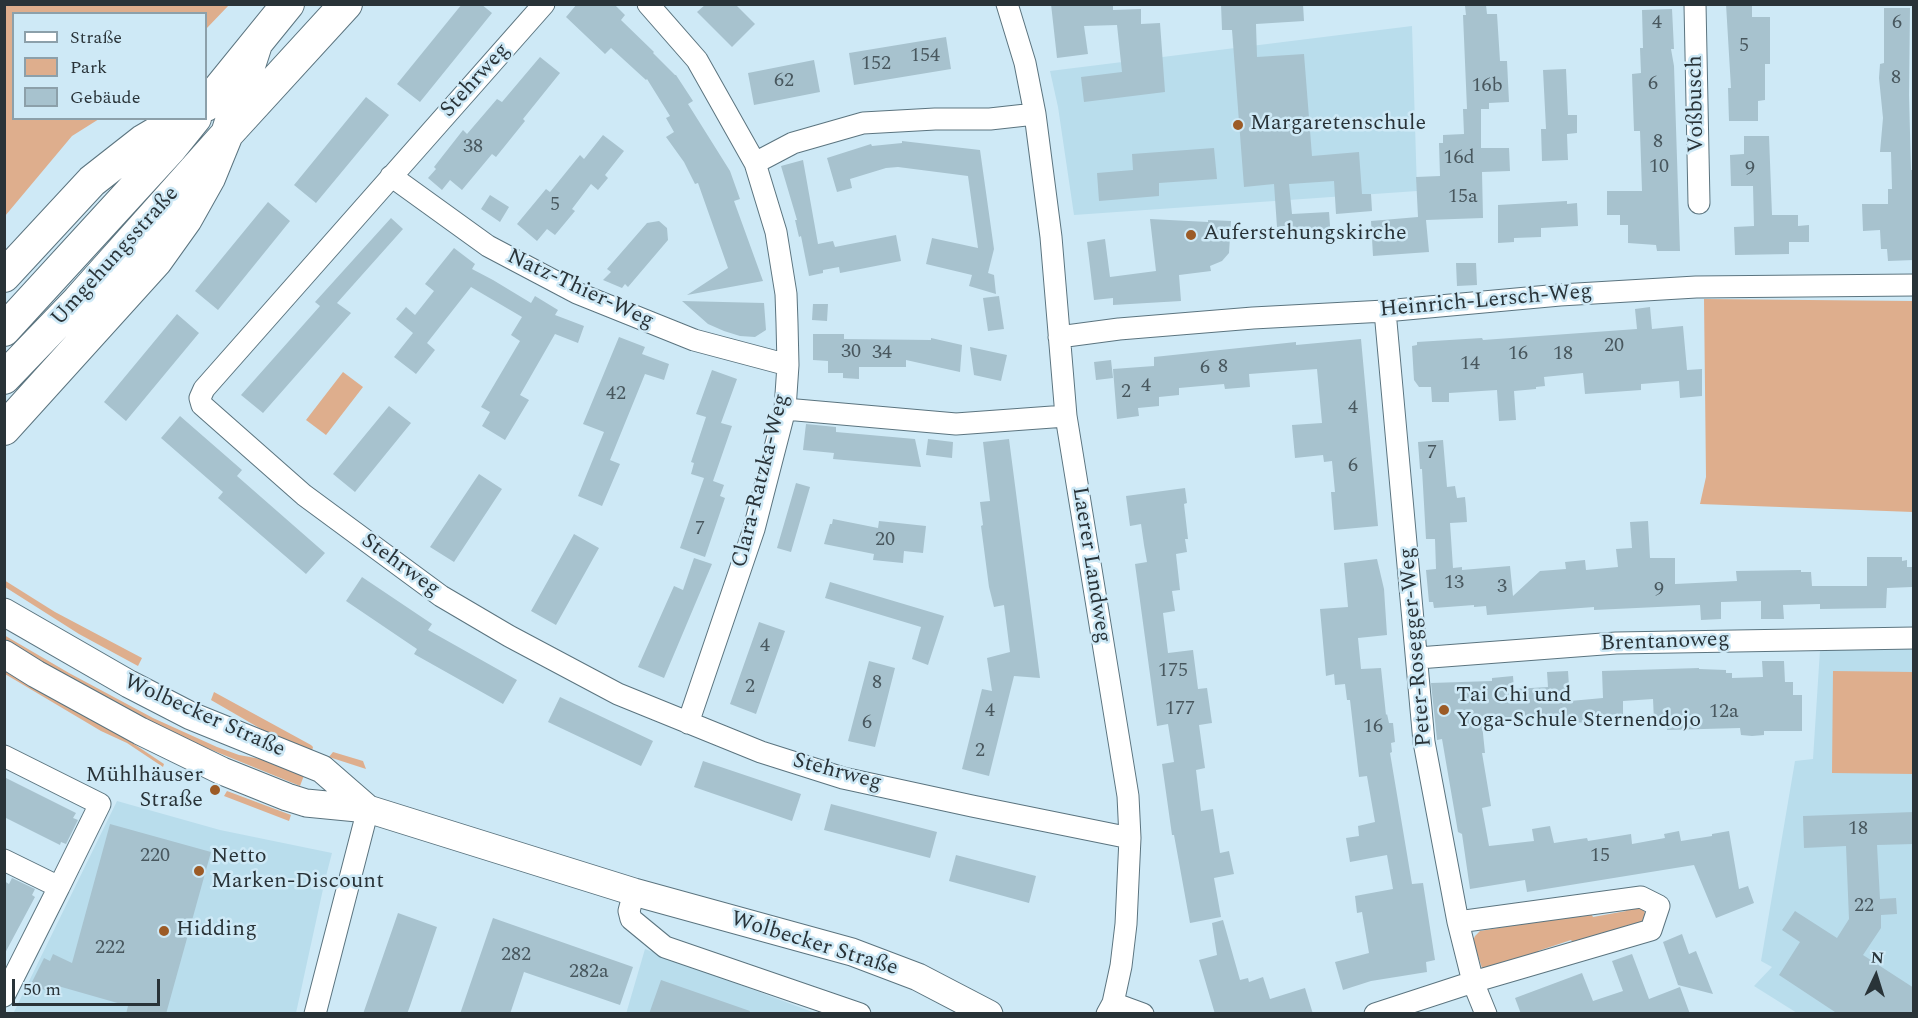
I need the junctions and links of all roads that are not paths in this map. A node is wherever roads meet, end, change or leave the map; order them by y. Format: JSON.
{"nodes":[{"id":1,"x":288,"y":4,"type":"edge"},
{"id":2,"x":346,"y":4,"type":"edge"},
{"id":3,"x":544,"y":4,"type":"edge"},
{"id":4,"x":648,"y":4,"type":"edge"},
{"id":5,"x":1007,"y":4,"type":"edge"},
{"id":6,"x":1695,"y":4,"type":"edge"},
{"id":7,"x":256,"y":44,"type":"junction"},
{"id":8,"x":207,"y":104,"type":"edge"},
{"id":9,"x":1035,"y":114,"type":"junction"},
{"id":10,"x":179,"y":120,"type":"edge"},
{"id":11,"x":193,"y":120,"type":"edge"},
{"id":12,"x":227,"y":134,"type":"junction"},
{"id":13,"x":755,"y":163,"type":"junction"},
{"id":14,"x":391,"y":176,"type":"junction"},
{"id":15,"x":1699,"y":203,"type":"dead end"},
{"id":16,"x":4,"y":276,"type":"edge"},
{"id":17,"x":1914,"y":285,"type":"edge"},
{"id":18,"x":1385,"y":311,"type":"junction"},
{"id":19,"x":4,"y":330,"type":"edge"},
{"id":20,"x":1059,"y":337,"type":"junction"},
{"id":21,"x":788,"y":365,"type":"junction"},
{"id":22,"x":4,"y":378,"type":"edge"},
{"id":23,"x":785,"y":409,"type":"junction"},
{"id":24,"x":1066,"y":416,"type":"junction"},
{"id":25,"x":4,"y":429,"type":"edge"},
{"id":26,"x":4,"y":612,"type":"edge"},
{"id":27,"x":1914,"y":639,"type":"edge"},
{"id":28,"x":4,"y":654,"type":"edge"},
{"id":29,"x":1418,"y":658,"type":"junction"},
{"id":30,"x":688,"y":723,"type":"junction"},
{"id":31,"x":4,"y":756,"type":"edge"},
{"id":32,"x":368,"y":808,"type":"junction"},
{"id":33,"x":1130,"y":838,"type":"junction"},
{"id":34,"x":4,"y":860,"type":"edge"},
{"id":35,"x":59,"y":887,"type":"junction"},
{"id":36,"x":634,"y":892,"type":"junction"},
{"id":37,"x":1458,"y":922,"type":"junction"},
{"id":38,"x":1473,"y":982,"type":"junction"},
{"id":39,"x":4,"y":996,"type":"edge"},
{"id":40,"x":1110,"y":1008,"type":"edge"},
{"id":41,"x":315,"y":1014,"type":"edge"},
{"id":42,"x":860,"y":1014,"type":"edge"},
{"id":43,"x":989,"y":1014,"type":"edge"},
{"id":44,"x":1143,"y":1014,"type":"edge"},
{"id":45,"x":1375,"y":1014,"type":"edge"},
{"id":46,"x":1486,"y":1014,"type":"edge"}],
"edges":[{"from":1,"to":7,"type":"highway","name":"Umgehungsstraße"},
{"from":2,"to":12,"type":"highway","name":"Umgehungsstraße"},
{"from":3,"to":14,"type":"street","name":"Stehrweg"},
{"from":4,"to":13,"type":"street","name":"Clara-Ratzka-Weg"},
{"from":5,"to":9,"type":"street","name":"Laerer Landweg"},
{"from":6,"to":15,"type":"street","name":"Voßbusch"},
{"from":7,"to":8,"type":"highway","name":"Umgehungsstraße"},
{"from":7,"to":12,"type":"highway","name":"Umgehungsstraße"},
{"from":9,"to":13,"type":"street"},
{"from":9,"to":20,"type":"street","name":"Laerer Landweg"},
{"from":10,"to":16,"type":"highway"},
{"from":11,"to":19,"type":"highway","name":"Umgehungsstraße"},
{"from":12,"to":22,"type":"highway","name":"Umgehungsstraße"},
{"from":12,"to":25,"type":"highway"},
{"from":13,"to":21,"type":"street","name":"Clara-Ratzka-Weg"},
{"from":14,"to":21,"type":"street","name":"Natz-Thier-Weg"},
{"from":14,"to":30,"type":"street","name":"Stehrweg"},
{"from":17,"to":18,"type":"street","name":"Heinrich-Lersch-Weg"},
{"from":18,"to":20,"type":"street","name":"Heinrich-Lersch-Weg"},
{"from":18,"to":29,"type":"street","name":"Peter-Rosegger-Weg"},
{"from":20,"to":24,"type":"street","name":"Laerer Landweg"},
{"from":21,"to":23,"type":"street","name":"Clara-Ratzka-Weg"},
{"from":23,"to":24,"type":"street"},
{"from":23,"to":30,"type":"street","name":"Clara-Ratzka-Weg"},
{"from":24,"to":33,"type":"street","name":"Laerer Landweg"},
{"from":26,"to":32,"type":"main road","name":"Wolbecker Straße"},
{"from":27,"to":29,"type":"street","name":"Brentanoweg"},
{"from":28,"to":32,"type":"main road","name":"Wolbecker Straße"},
{"from":29,"to":37,"type":"street","name":"Peter-Rosegger-Weg"},
{"from":30,"to":33,"type":"street","name":"Stehrweg"},
{"from":31,"to":35,"type":"street"},
{"from":32,"to":36,"type":"main road","name":"Wolbecker Straße"},
{"from":32,"to":41,"type":"street"},
{"from":33,"to":40,"type":"street","name":"Laerer Landweg"},
{"from":34,"to":35,"type":"street"},
{"from":35,"to":39,"type":"street"},
{"from":36,"to":42,"type":"street"},
{"from":36,"to":43,"type":"main road","name":"Wolbecker Straße"},
{"from":37,"to":38,"type":"street","name":"Peter-Rosegger-Weg"},
{"from":37,"to":38,"type":"street"},
{"from":38,"to":45,"type":"street"},
{"from":38,"to":46,"type":"street","name":"Peter-Rosegger-Weg"},
{"from":40,"to":44,"type":"street"}]}
